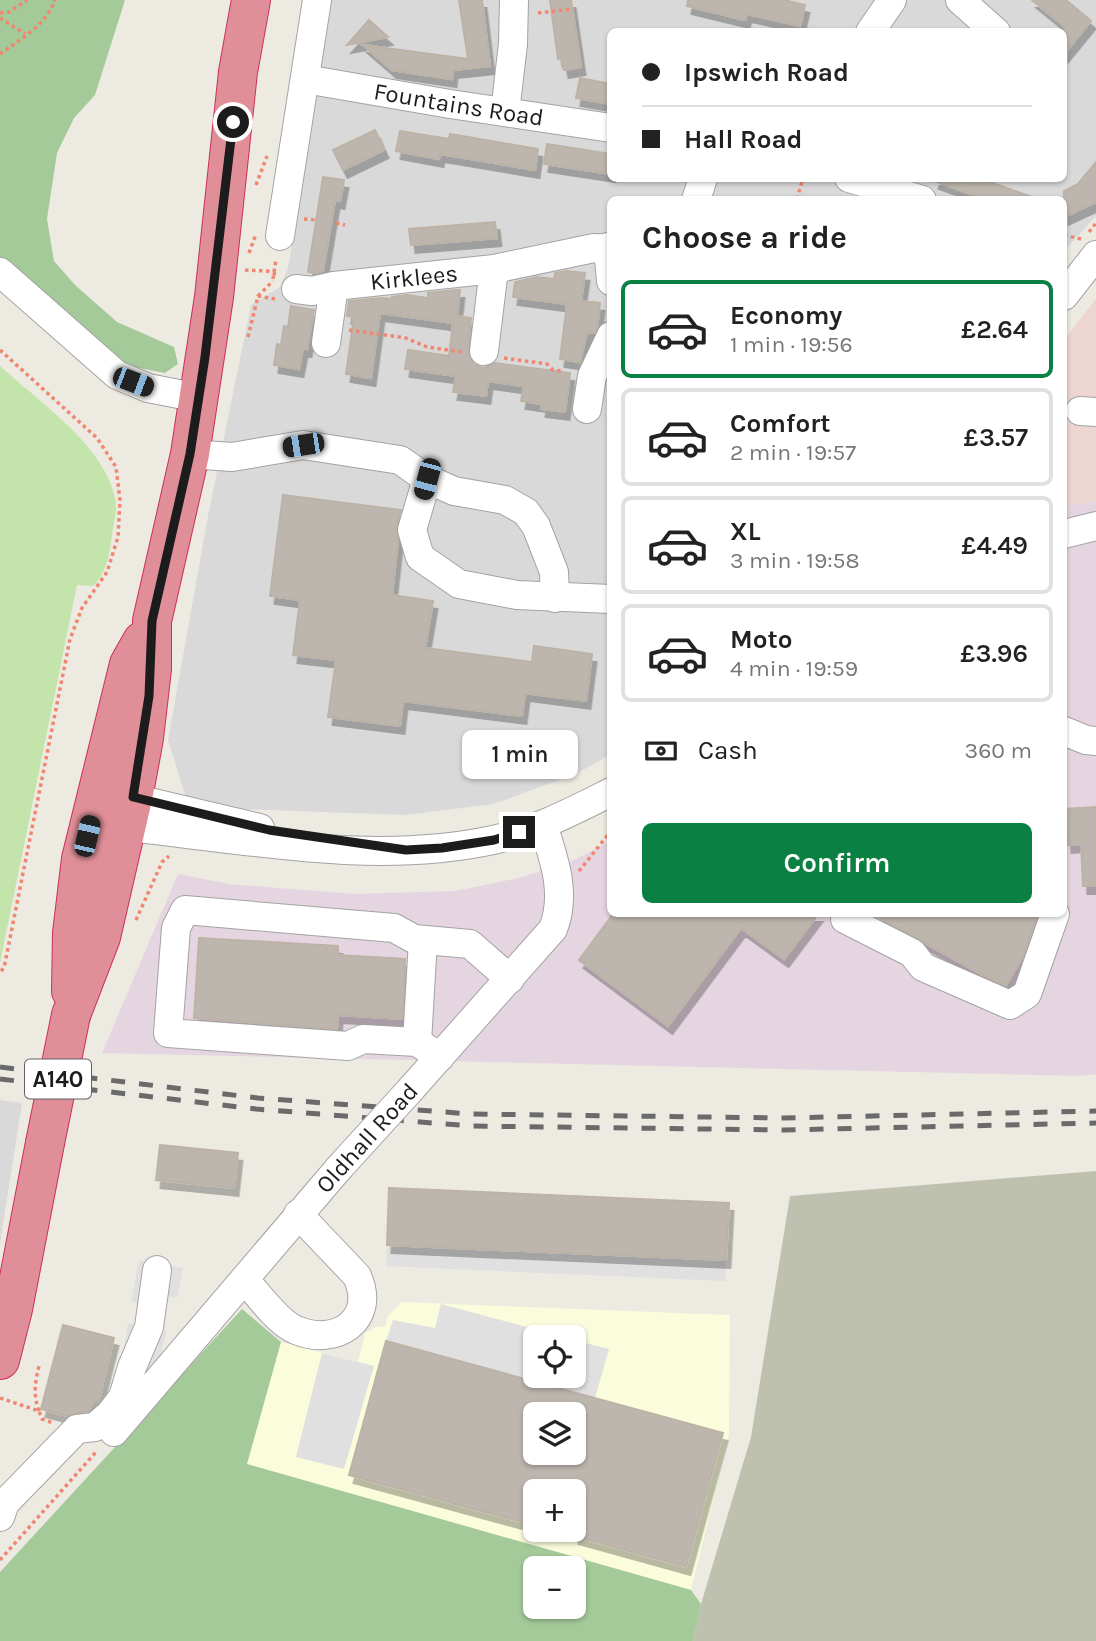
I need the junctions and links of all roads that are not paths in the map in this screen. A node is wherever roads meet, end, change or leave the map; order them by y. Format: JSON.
{"nodes":[{"id":1,"x":251,"y":0,"type":"edge"},
{"id":2,"x":317,"y":0,"type":"edge"},
{"id":3,"x":960,"y":0,"type":"edge"},
{"id":4,"x":890,"y":1,"type":"edge"},
{"id":5,"x":514,"y":8,"type":"edge"},
{"id":6,"x":873,"y":28,"type":"edge"},
{"id":7,"x":992,"y":28,"type":"edge"},
{"id":8,"x":305,"y":79,"type":"junction"},
{"id":9,"x":505,"y":113,"type":"junction"},
{"id":10,"x":607,"y":127,"type":"edge"},
{"id":11,"x":862,"y":182,"type":"edge"},
{"id":12,"x":909,"y":196,"type":"edge"},
{"id":13,"x":282,"y":226,"type":"road end"},
{"id":14,"x":607,"y":248,"type":"edge"},
{"id":15,"x":1080,"y":263,"type":"edge"},
{"id":16,"x":495,"y":269,"type":"junction"},
{"id":17,"x":0,"y":272,"type":"edge"},
{"id":18,"x":1067,"y":290,"type":"edge"},
{"id":19,"x":327,"y":336,"type":"road end"},
{"id":20,"x":607,"y":344,"type":"edge"},
{"id":21,"x":484,"y":354,"type":"road end"},
{"id":22,"x":199,"y":398,"type":"junction"},
{"id":23,"x":587,"y":409,"type":"dead end"},
{"id":24,"x":190,"y":454,"type":"junction"},
{"id":25,"x":427,"y":479,"type":"junction"},
{"id":26,"x":555,"y":598,"type":"junction"},
{"id":27,"x":607,"y":599,"type":"edge"},
{"id":28,"x":1067,"y":732,"type":"edge"},
{"id":29,"x":1096,"y":741,"type":"edge"},
{"id":30,"x":607,"y":794,"type":"edge"},
{"id":31,"x":117,"y":808,"type":"junction"},
{"id":32,"x":543,"y":825,"type":"junction"},
{"id":33,"x":846,"y":917,"type":"edge"},
{"id":34,"x":1054,"y":917,"type":"edge"},
{"id":35,"x":423,"y":940,"type":"junction"},
{"id":36,"x":510,"y":979,"type":"junction"},
{"id":37,"x":71,"y":1015,"type":"junction"},
{"id":38,"x":429,"y":1050,"type":"junction"},
{"id":39,"x":298,"y":1214,"type":"junction"},
{"id":40,"x":157,"y":1270,"type":"dead end"},
{"id":41,"x":245,"y":1280,"type":"junction"},
{"id":42,"x":0,"y":1360,"type":"edge"},
{"id":43,"x":114,"y":1432,"type":"road end"},
{"id":44,"x":0,"y":1517,"type":"edge"}],
"edges":[{"from":1,"to":22,"type":"highway","number":"A140"},
{"from":2,"to":8,"type":"street"},
{"from":3,"to":7,"type":"street"},
{"from":4,"to":6,"type":"street"},
{"from":5,"to":9,"type":"street"},
{"from":8,"to":9,"type":"street","name":"Fountains Road"},
{"from":8,"to":13,"type":"street"},
{"from":9,"to":10,"type":"street","name":"Fountains Road"},
{"from":11,"to":12,"type":"street"},
{"from":14,"to":16,"type":"street","name":"Kirklees"},
{"from":15,"to":18,"type":"street"},
{"from":16,"to":19,"type":"street","name":"Kirklees"},
{"from":16,"to":21,"type":"street","name":"Kirklees"},
{"from":17,"to":22,"type":"street"},
{"from":20,"to":23,"type":"street"},
{"from":22,"to":24,"type":"highway","number":"A140"},
{"from":24,"to":25,"type":"street"},
{"from":24,"to":31,"type":"highway","number":"A140"},
{"from":25,"to":26,"type":"street"},
{"from":25,"to":26,"type":"street"},
{"from":26,"to":27,"type":"street"},
{"from":28,"to":29,"type":"street"},
{"from":30,"to":32,"type":"street"},
{"from":31,"to":32,"type":"street"},
{"from":31,"to":37,"type":"highway","number":"A140"},
{"from":31,"to":37,"type":"highway","number":"A140"},
{"from":32,"to":36,"type":"street","name":"Oldhall Road"},
{"from":33,"to":34,"type":"street"},
{"from":35,"to":36,"type":"street"},
{"from":35,"to":38,"type":"street"},
{"from":35,"to":38,"type":"street"},
{"from":36,"to":38,"type":"street","name":"Oldhall Road"},
{"from":37,"to":42,"type":"highway","number":"A140","bridge":true},
{"from":38,"to":39,"type":"street","name":"Oldhall Road","bridge":true},
{"from":39,"to":41,"type":"street","name":"Oldhall Road"},
{"from":39,"to":41,"type":"street"},
{"from":40,"to":44,"type":"street"},
{"from":41,"to":43,"type":"street","name":"Oldhall Road"}]}
